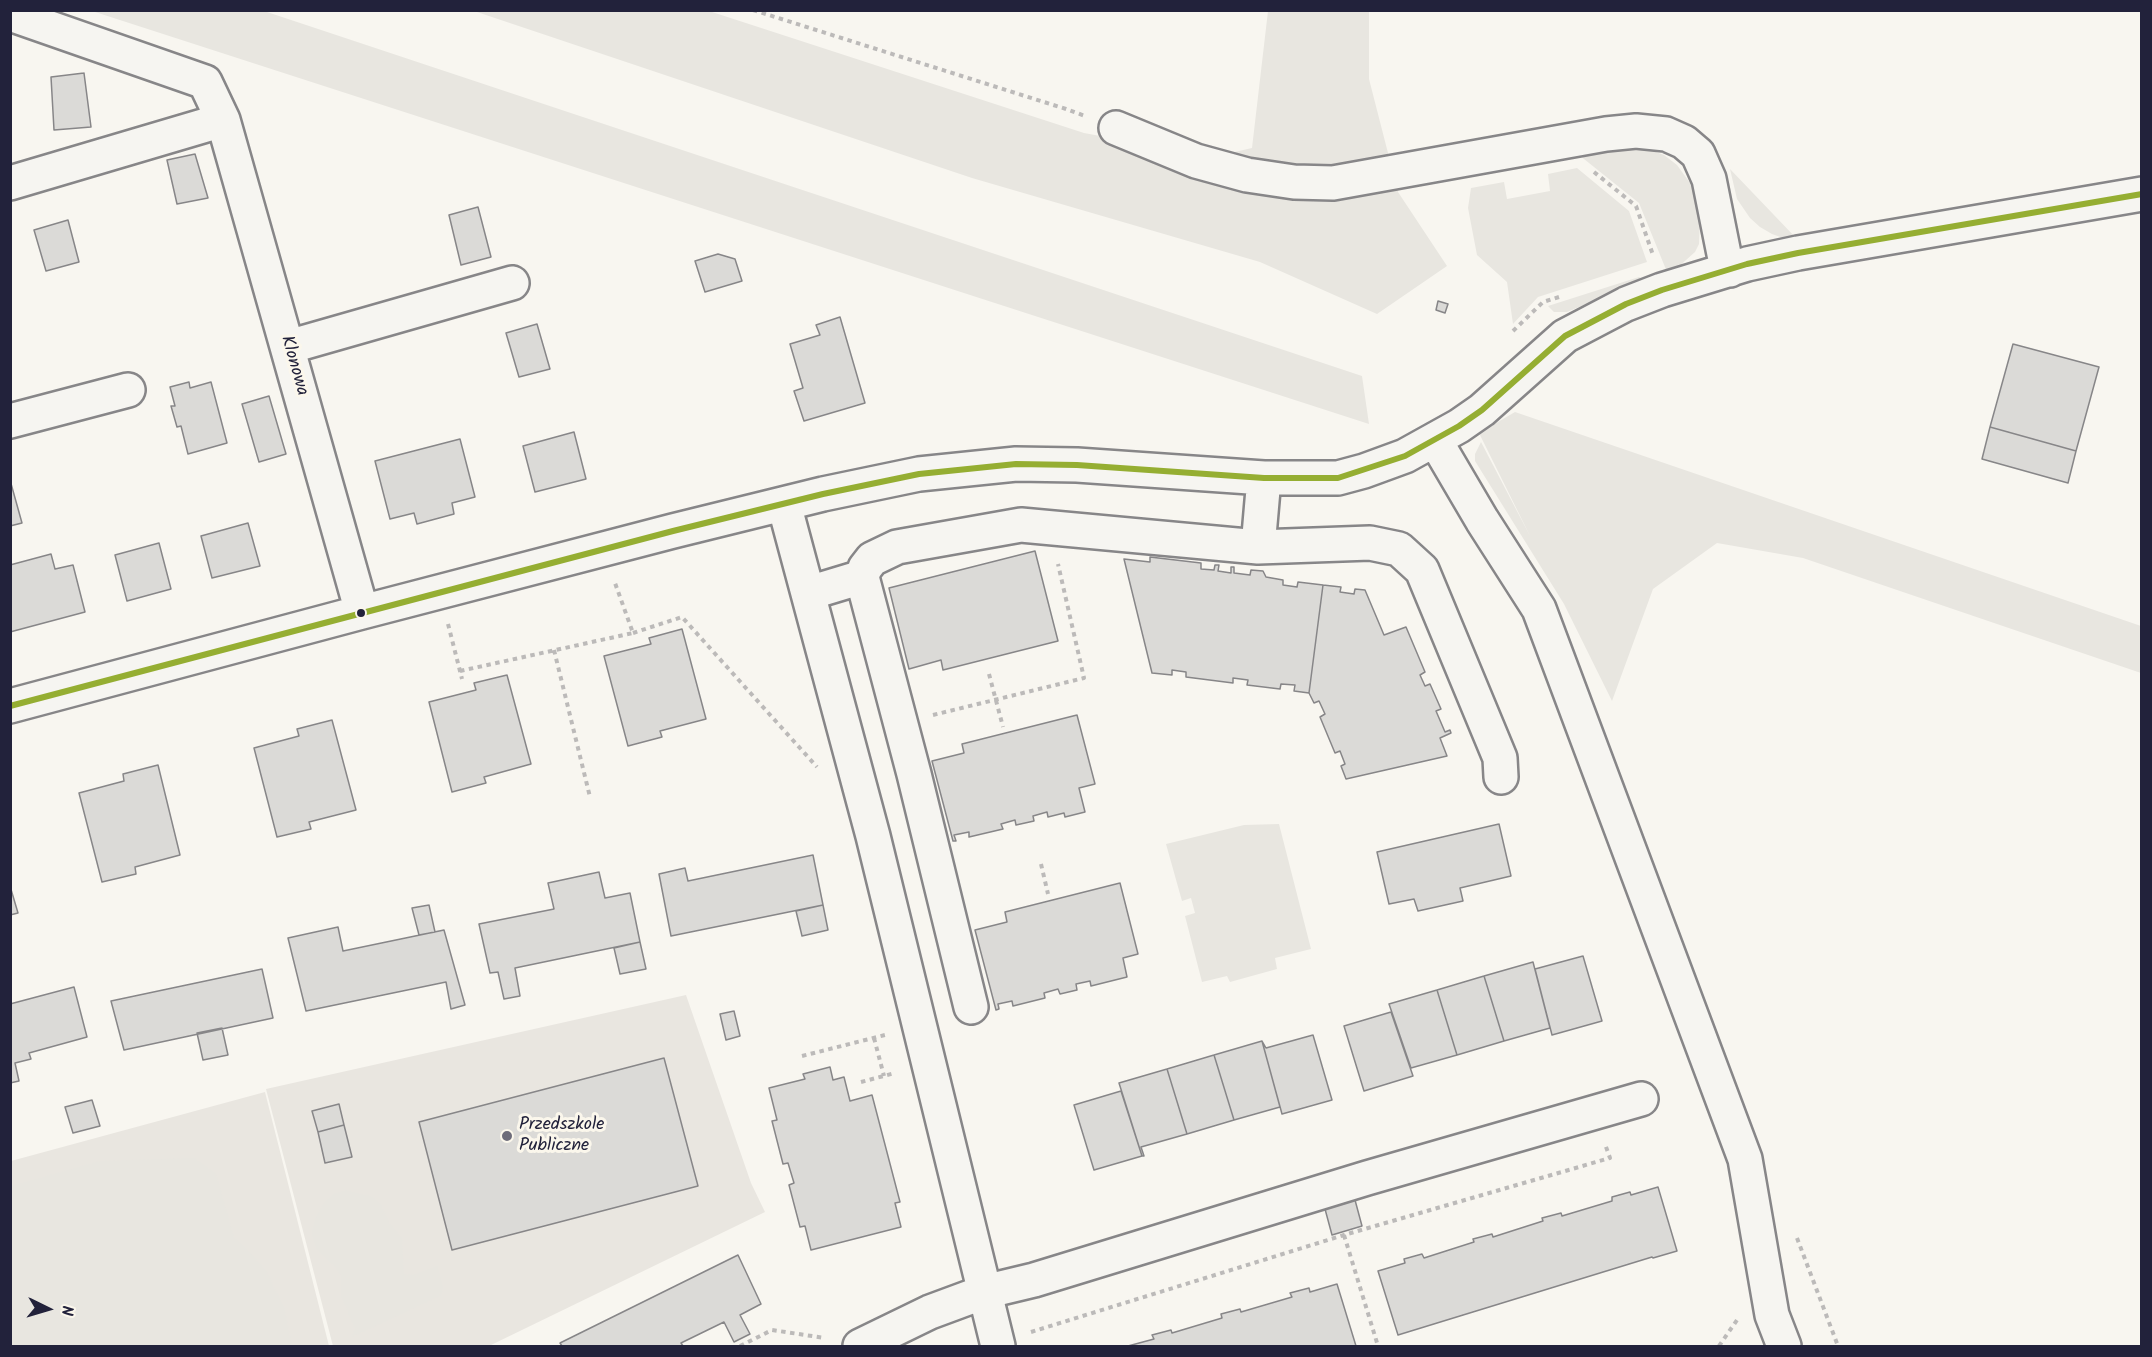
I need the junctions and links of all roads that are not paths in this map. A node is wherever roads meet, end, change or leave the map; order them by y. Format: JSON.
{"nodes":[{"id":1,"x":10,"y":14,"type":"edge"},
{"id":2,"x":223,"y":120,"type":"junction"},
{"id":3,"x":1116,"y":128,"type":"road end"},
{"id":4,"x":10,"y":183,"type":"edge"},
{"id":5,"x":2142,"y":194,"type":"edge"},
{"id":6,"x":1731,"y":270,"type":"junction"},
{"id":7,"x":512,"y":283,"type":"dead end"},
{"id":8,"x":288,"y":347,"type":"junction"},
{"id":9,"x":128,"y":390,"type":"dead end"},
{"id":10,"x":10,"y":421,"type":"edge"},
{"id":11,"x":1435,"y":440,"type":"junction"},
{"id":12,"x":1264,"y":478,"type":"junction"},
{"id":13,"x":784,"y":504,"type":"junction"},
{"id":14,"x":1258,"y":547,"type":"junction"},
{"id":15,"x":862,"y":577,"type":"junction"},
{"id":16,"x":809,"y":593,"type":"junction"},
{"id":17,"x":362,"y":612,"type":"junction"},
{"id":18,"x":10,"y":706,"type":"edge"},
{"id":19,"x":1501,"y":777,"type":"dead end"},
{"id":20,"x":970,"y":1007,"type":"dead end"},
{"id":21,"x":1641,"y":1099,"type":"dead end"},
{"id":22,"x":984,"y":1292,"type":"junction"},
{"id":23,"x":860,"y":1347,"type":"edge"},
{"id":24,"x":998,"y":1347,"type":"edge"},
{"id":25,"x":1784,"y":1347,"type":"edge"}],
"edges":[{"from":1,"to":2,"type":"street","name":"Klonowa"},
{"from":2,"to":4,"type":"street"},
{"from":2,"to":8,"type":"street","name":"Klonowa"},
{"from":3,"to":6,"type":"street"},
{"from":5,"to":6,"type":"street"},
{"from":6,"to":11,"type":"street"},
{"from":7,"to":8,"type":"street"},
{"from":8,"to":17,"type":"street","name":"Klonowa"},
{"from":9,"to":10,"type":"street"},
{"from":11,"to":12,"type":"street"},
{"from":11,"to":25,"type":"street"},
{"from":12,"to":13,"type":"street"},
{"from":12,"to":14,"type":"street"},
{"from":13,"to":16,"type":"street"},
{"from":13,"to":17,"type":"street"},
{"from":14,"to":15,"type":"street"},
{"from":14,"to":19,"type":"street"},
{"from":15,"to":16,"type":"street"},
{"from":15,"to":20,"type":"street"},
{"from":16,"to":22,"type":"street"},
{"from":17,"to":18,"type":"street"},
{"from":21,"to":22,"type":"street"},
{"from":22,"to":23,"type":"street"},
{"from":22,"to":24,"type":"street"}]}
